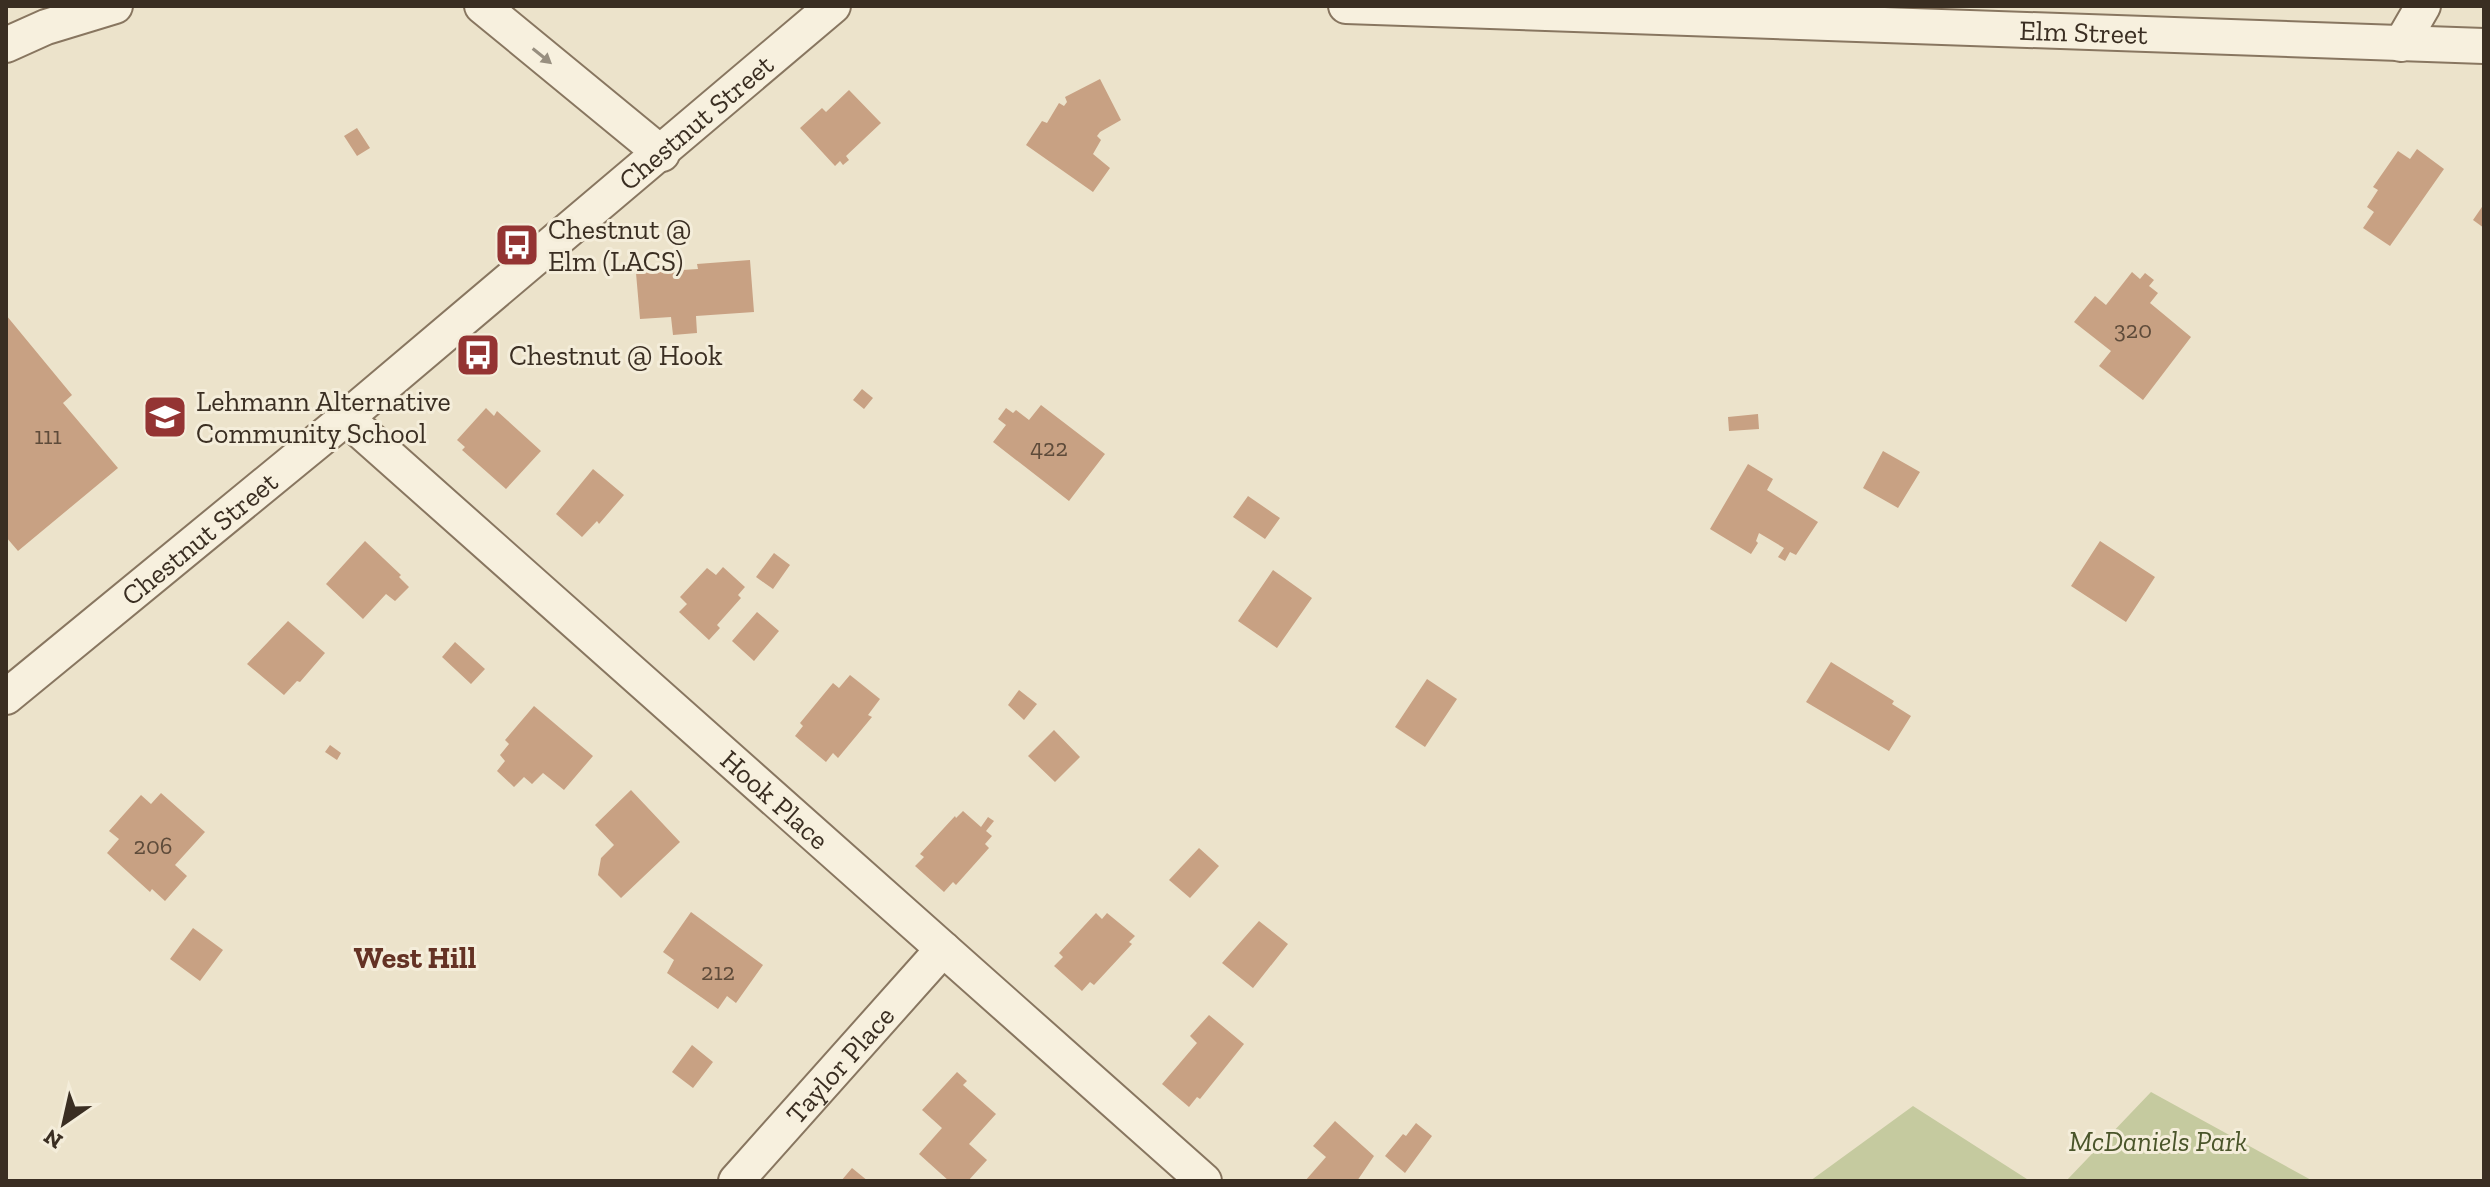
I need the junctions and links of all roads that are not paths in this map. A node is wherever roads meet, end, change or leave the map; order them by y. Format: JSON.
{"nodes":[{"id":1,"x":115,"y":6,"type":"edge"},
{"id":2,"x":482,"y":6,"type":"edge"},
{"id":3,"x":833,"y":6,"type":"edge"},
{"id":4,"x":1346,"y":6,"type":"edge"},
{"id":5,"x":2423,"y":6,"type":"edge"},
{"id":6,"x":2401,"y":44,"type":"junction"},
{"id":7,"x":6,"y":45,"type":"edge"},
{"id":8,"x":2484,"y":46,"type":"edge"},
{"id":9,"x":662,"y":154,"type":"junction"},
{"id":10,"x":346,"y":418,"type":"junction"},
{"id":11,"x":6,"y":697,"type":"edge"},
{"id":12,"x":943,"y":949,"type":"junction"},
{"id":13,"x":736,"y":1181,"type":"edge"},
{"id":14,"x":1204,"y":1181,"type":"edge"}],
"edges":[{"from":1,"to":7,"type":"street"},
{"from":2,"to":9,"type":"street","one_way":true},
{"from":3,"to":9,"type":"street","name":"Chestnut Street"},
{"from":4,"to":6,"type":"street","name":"Elm Street"},
{"from":5,"to":6,"type":"street"},
{"from":6,"to":8,"type":"street","name":"Elm Street"},
{"from":9,"to":10,"type":"street","name":"Chestnut Street"},
{"from":10,"to":11,"type":"street","name":"Chestnut Street"},
{"from":10,"to":12,"type":"street","name":"Hook Place"},
{"from":12,"to":13,"type":"street","name":"Taylor Place"},
{"from":12,"to":14,"type":"street","name":"Hook Place"}]}
